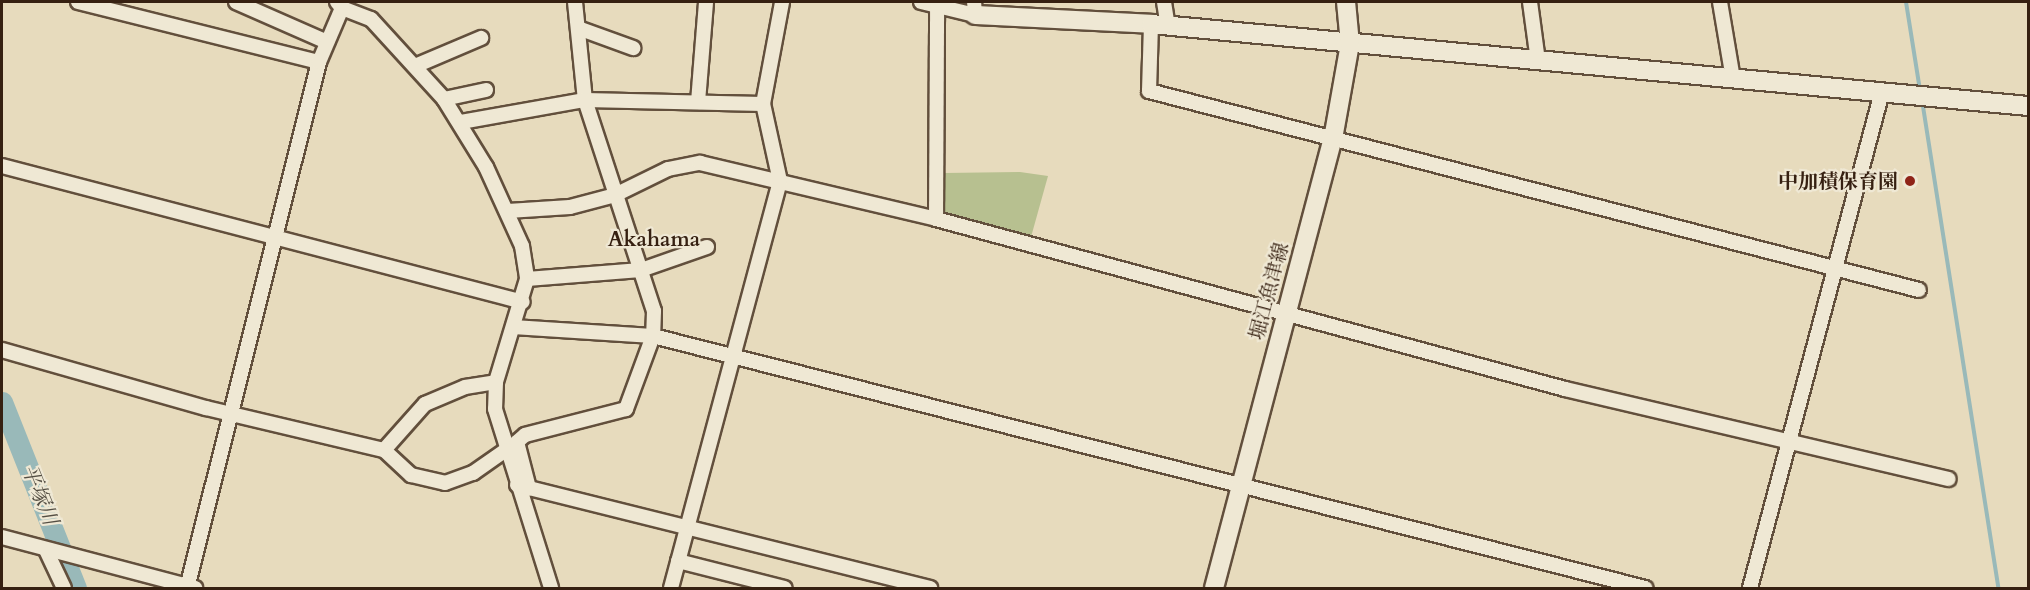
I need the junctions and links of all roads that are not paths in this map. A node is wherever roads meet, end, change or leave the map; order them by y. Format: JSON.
{"nodes":[{"id":1,"x":78,"y":2,"type":"edge"},
{"id":2,"x":236,"y":2,"type":"edge"},
{"id":3,"x":575,"y":2,"type":"edge"},
{"id":4,"x":706,"y":2,"type":"edge"},
{"id":5,"x":782,"y":2,"type":"edge"},
{"id":6,"x":921,"y":2,"type":"edge"},
{"id":7,"x":1164,"y":2,"type":"edge"},
{"id":8,"x":1346,"y":2,"type":"edge"},
{"id":9,"x":1530,"y":2,"type":"edge"},
{"id":10,"x":1720,"y":2,"type":"edge"},
{"id":11,"x":340,"y":5,"type":"edge"},
{"id":12,"x":938,"y":6,"type":"junction"},
{"id":13,"x":974,"y":8,"type":"edge"},
{"id":14,"x":1159,"y":26,"type":"junction"},
{"id":15,"x":578,"y":28,"type":"junction"},
{"id":16,"x":481,"y":38,"type":"dead end"},
{"id":17,"x":325,"y":41,"type":"junction"},
{"id":18,"x":1350,"y":44,"type":"junction"},
{"id":19,"x":633,"y":48,"type":"dead end"},
{"id":20,"x":1538,"y":61,"type":"junction"},
{"id":21,"x":318,"y":62,"type":"junction"},
{"id":22,"x":415,"y":66,"type":"junction"},
{"id":23,"x":1732,"y":79,"type":"junction"},
{"id":24,"x":486,"y":90,"type":"dead end"},
{"id":25,"x":1882,"y":92,"type":"junction"},
{"id":26,"x":444,"y":99,"type":"junction"},
{"id":27,"x":585,"y":100,"type":"junction"},
{"id":28,"x":698,"y":102,"type":"junction"},
{"id":29,"x":763,"y":104,"type":"junction"},
{"id":30,"x":2028,"y":106,"type":"edge"},
{"id":31,"x":461,"y":122,"type":"junction"},
{"id":32,"x":1333,"y":139,"type":"junction"},
{"id":33,"x":2,"y":166,"type":"edge"},
{"id":34,"x":780,"y":181,"type":"junction"},
{"id":35,"x":615,"y":195,"type":"junction"},
{"id":36,"x":508,"y":211,"type":"junction"},
{"id":37,"x":936,"y":219,"type":"junction"},
{"id":38,"x":276,"y":239,"type":"junction"},
{"id":39,"x":707,"y":247,"type":"dead end"},
{"id":40,"x":1835,"y":267,"type":"junction"},
{"id":41,"x":641,"y":270,"type":"junction"},
{"id":42,"x":527,"y":279,"type":"junction"},
{"id":43,"x":1919,"y":290,"type":"dead end"},
{"id":44,"x":523,"y":302,"type":"junction"},
{"id":45,"x":1286,"y":312,"type":"junction"},
{"id":46,"x":513,"y":327,"type":"junction"},
{"id":47,"x":653,"y":336,"type":"junction"},
{"id":48,"x":2,"y":350,"type":"edge"},
{"id":49,"x":731,"y":355,"type":"junction"},
{"id":50,"x":496,"y":382,"type":"junction"},
{"id":51,"x":231,"y":414,"type":"junction"},
{"id":52,"x":1790,"y":440,"type":"junction"},
{"id":53,"x":384,"y":450,"type":"junction"},
{"id":54,"x":505,"y":451,"type":"junction"},
{"id":55,"x":1949,"y":479,"type":"dead end"},
{"id":56,"x":1241,"y":485,"type":"junction"},
{"id":57,"x":523,"y":486,"type":"junction"},
{"id":58,"x":687,"y":526,"type":"junction"},
{"id":59,"x":2,"y":537,"type":"edge"},
{"id":60,"x":46,"y":550,"type":"junction"},
{"id":61,"x":678,"y":561,"type":"junction"},
{"id":62,"x":64,"y":588,"type":"edge"},
{"id":63,"x":190,"y":588,"type":"edge"},
{"id":64,"x":551,"y":588,"type":"edge"},
{"id":65,"x":671,"y":588,"type":"edge"},
{"id":66,"x":785,"y":588,"type":"edge"},
{"id":67,"x":930,"y":588,"type":"edge"},
{"id":68,"x":1214,"y":588,"type":"edge"},
{"id":69,"x":1645,"y":588,"type":"edge"},
{"id":70,"x":1750,"y":588,"type":"edge"}],
"edges":[{"from":1,"to":21,"type":"street"},
{"from":2,"to":17,"type":"street"},
{"from":3,"to":15,"type":"street"},
{"from":4,"to":28,"type":"street"},
{"from":5,"to":29,"type":"street"},
{"from":6,"to":12,"type":"street"},
{"from":7,"to":14,"type":"street"},
{"from":8,"to":18,"type":"street","name":"堀江魚津線"},
{"from":9,"to":20,"type":"street"},
{"from":10,"to":23,"type":"street"},
{"from":11,"to":17,"type":"street"},
{"from":11,"to":22,"type":"street"},
{"from":12,"to":13,"type":"street"},
{"from":12,"to":37,"type":"street"},
{"from":13,"to":14,"type":"street"},
{"from":14,"to":18,"type":"street"},
{"from":14,"to":32,"type":"street"},
{"from":15,"to":19,"type":"street"},
{"from":15,"to":27,"type":"street"},
{"from":16,"to":22,"type":"street"},
{"from":17,"to":21,"type":"street"},
{"from":18,"to":20,"type":"street"},
{"from":18,"to":32,"type":"street","name":"堀江魚津線"},
{"from":20,"to":23,"type":"street"},
{"from":21,"to":38,"type":"street"},
{"from":22,"to":26,"type":"street"},
{"from":23,"to":25,"type":"street"},
{"from":24,"to":26,"type":"street"},
{"from":25,"to":30,"type":"street"},
{"from":25,"to":40,"type":"street"},
{"from":26,"to":31,"type":"street"},
{"from":27,"to":28,"type":"street"},
{"from":27,"to":31,"type":"street"},
{"from":27,"to":35,"type":"street"},
{"from":28,"to":29,"type":"street"},
{"from":29,"to":34,"type":"street"},
{"from":31,"to":36,"type":"street"},
{"from":32,"to":40,"type":"street"},
{"from":32,"to":45,"type":"street","name":"堀江魚津線"},
{"from":33,"to":38,"type":"street"},
{"from":34,"to":35,"type":"street"},
{"from":34,"to":37,"type":"street"},
{"from":34,"to":49,"type":"street"},
{"from":35,"to":36,"type":"street"},
{"from":35,"to":41,"type":"street"},
{"from":36,"to":42,"type":"street"},
{"from":37,"to":45,"type":"street"},
{"from":38,"to":44,"type":"street"},
{"from":38,"to":51,"type":"street"},
{"from":39,"to":41,"type":"street"},
{"from":40,"to":43,"type":"street"},
{"from":40,"to":52,"type":"street"},
{"from":41,"to":42,"type":"street"},
{"from":41,"to":47,"type":"street"},
{"from":42,"to":44,"type":"street"},
{"from":44,"to":46,"type":"street"},
{"from":45,"to":52,"type":"street"},
{"from":45,"to":56,"type":"street","name":"堀江魚津線"},
{"from":46,"to":47,"type":"street"},
{"from":46,"to":50,"type":"street"},
{"from":47,"to":49,"type":"street"},
{"from":47,"to":57,"type":"street"},
{"from":48,"to":51,"type":"street"},
{"from":49,"to":56,"type":"street"},
{"from":49,"to":58,"type":"street"},
{"from":50,"to":53,"type":"street"},
{"from":50,"to":54,"type":"street"},
{"from":51,"to":53,"type":"street"},
{"from":51,"to":63,"type":"street"},
{"from":52,"to":55,"type":"street"},
{"from":52,"to":70,"type":"street"},
{"from":53,"to":54,"type":"street"},
{"from":54,"to":57,"type":"street"},
{"from":56,"to":68,"type":"street","name":"堀江魚津線"},
{"from":56,"to":69,"type":"street"},
{"from":57,"to":58,"type":"street"},
{"from":57,"to":64,"type":"street"},
{"from":58,"to":61,"type":"street"},
{"from":58,"to":67,"type":"street"},
{"from":59,"to":60,"type":"street"},
{"from":60,"to":62,"type":"street"},
{"from":60,"to":63,"type":"street"},
{"from":61,"to":65,"type":"street"},
{"from":61,"to":66,"type":"street"}]}
